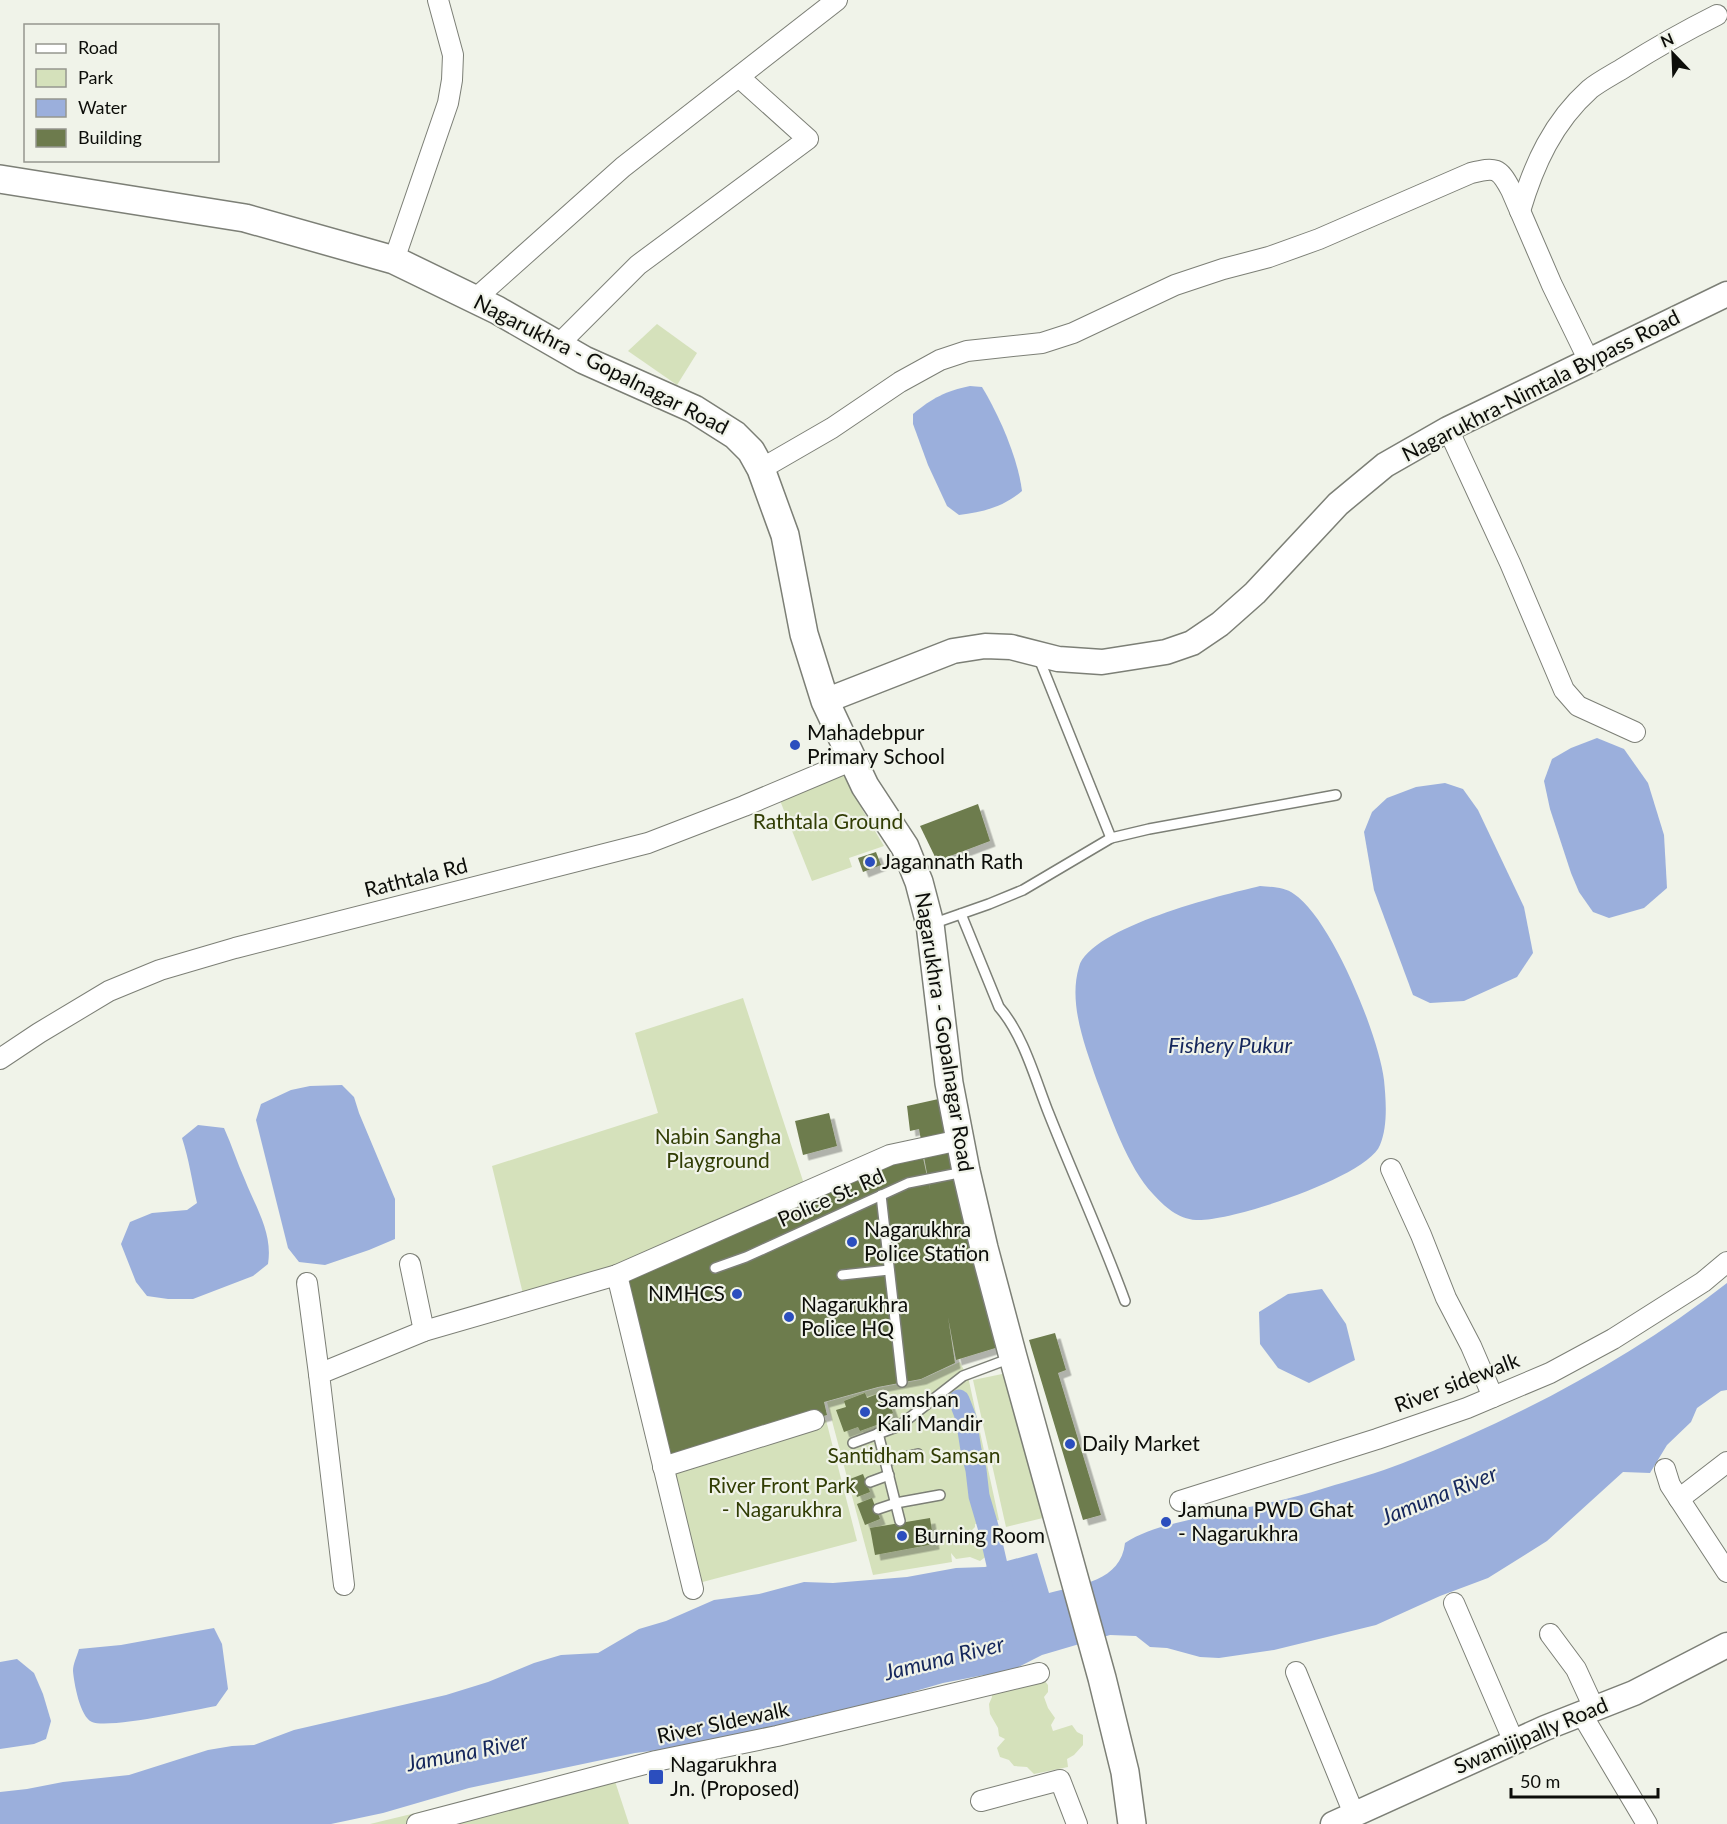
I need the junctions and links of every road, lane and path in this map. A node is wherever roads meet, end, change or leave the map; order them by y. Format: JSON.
{"nodes":[{"id":1,"x":438,"y":0,"type":"edge"},
{"id":2,"x":837,"y":0,"type":"edge"},
{"id":3,"x":1717,"y":15,"type":"dead end"},
{"id":4,"x":740,"y":77,"type":"junction"},
{"id":5,"x":0,"y":179,"type":"edge"},
{"id":6,"x":1520,"y":211,"type":"junction"},
{"id":7,"x":394,"y":260,"type":"junction"},
{"id":8,"x":1727,"y":294,"type":"edge"},
{"id":9,"x":475,"y":299,"type":"junction"},
{"id":10,"x":558,"y":345,"type":"junction"},
{"id":11,"x":1588,"y":361,"type":"junction"},
{"id":12,"x":1448,"y":429,"type":"junction"},
{"id":13,"x":760,"y":470,"type":"junction"},
{"id":14,"x":1037,"y":654,"type":"junction"},
{"id":15,"x":825,"y":701,"type":"junction"},
{"id":16,"x":1635,"y":732,"type":"dead end"},
{"id":17,"x":853,"y":760,"type":"junction"},
{"id":18,"x":1336,"y":795,"type":"dead end"},
{"id":19,"x":1111,"y":838,"type":"junction"},
{"id":20,"x":961,"y":914,"type":"junction"},
{"id":21,"x":930,"y":924,"type":"junction"},
{"id":22,"x":0,"y":1059,"type":"edge"},
{"id":23,"x":960,"y":1140,"type":"junction"},
{"id":24,"x":1391,"y":1169,"type":"dead end"},
{"id":25,"x":966,"y":1171,"type":"junction"},
{"id":26,"x":882,"y":1195,"type":"junction"},
{"id":27,"x":1727,"y":1262,"type":"edge"},
{"id":28,"x":410,"y":1264,"type":"dead end"},
{"id":29,"x":714,"y":1268,"type":"dead end"},
{"id":30,"x":889,"y":1270,"type":"junction"},
{"id":31,"x":617,"y":1275,"type":"junction"},
{"id":32,"x":842,"y":1275,"type":"dead end"},
{"id":33,"x":307,"y":1283,"type":"dead end"},
{"id":34,"x":1125,"y":1301,"type":"dead end"},
{"id":35,"x":424,"y":1331,"type":"junction"},
{"id":36,"x":1013,"y":1357,"type":"junction"},
{"id":37,"x":319,"y":1374,"type":"junction"},
{"id":38,"x":902,"y":1382,"type":"dead end"},
{"id":39,"x":1492,"y":1397,"type":"junction"},
{"id":40,"x":814,"y":1420,"type":"dead end"},
{"id":41,"x":879,"y":1433,"type":"junction"},
{"id":42,"x":853,"y":1443,"type":"dead end"},
{"id":43,"x":918,"y":1454,"type":"dead end"},
{"id":44,"x":885,"y":1461,"type":"junction"},
{"id":45,"x":1727,"y":1462,"type":"edge"},
{"id":46,"x":663,"y":1467,"type":"junction"},
{"id":47,"x":1665,"y":1469,"type":"dead end"},
{"id":48,"x":889,"y":1475,"type":"junction"},
{"id":49,"x":870,"y":1482,"type":"dead end"},
{"id":50,"x":940,"y":1495,"type":"dead end"},
{"id":51,"x":1679,"y":1499,"type":"junction"},
{"id":52,"x":1180,"y":1500,"type":"dead end"},
{"id":53,"x":896,"y":1503,"type":"junction"},
{"id":54,"x":878,"y":1509,"type":"dead end"},
{"id":55,"x":900,"y":1521,"type":"dead end"},
{"id":56,"x":1727,"y":1572,"type":"edge"},
{"id":57,"x":344,"y":1585,"type":"dead end"},
{"id":58,"x":693,"y":1589,"type":"dead end"},
{"id":59,"x":1454,"y":1603,"type":"dead end"},
{"id":60,"x":1550,"y":1634,"type":"dead end"},
{"id":61,"x":1727,"y":1645,"type":"edge"},
{"id":62,"x":1296,"y":1672,"type":"dead end"},
{"id":63,"x":1039,"y":1673,"type":"dead end"},
{"id":64,"x":1588,"y":1711,"type":"junction"},
{"id":65,"x":1514,"y":1742,"type":"junction"},
{"id":66,"x":981,"y":1801,"type":"dead end"},
{"id":67,"x":1344,"y":1819,"type":"edge"},
{"id":68,"x":417,"y":1824,"type":"edge"},
{"id":69,"x":1077,"y":1824,"type":"edge"},
{"id":70,"x":1132,"y":1824,"type":"edge"},
{"id":71,"x":1647,"y":1824,"type":"edge"}],
"edges":[{"from":1,"to":7,"type":"street"},
{"from":2,"to":4,"type":"street"},
{"from":3,"to":6,"type":"street"},
{"from":4,"to":9,"type":"street"},
{"from":4,"to":10,"type":"street"},
{"from":5,"to":7,"type":"main road","name":"Nagarukhra - Gopalnagar Road"},
{"from":6,"to":11,"type":"street"},
{"from":6,"to":13,"type":"street"},
{"from":7,"to":9,"type":"main road","name":"Nagarukhra - Gopalnagar Road"},
{"from":8,"to":11,"type":"street","name":"Nagarukhra-Nimtala Bypass Road"},
{"from":9,"to":10,"type":"main road","name":"Nagarukhra - Gopalnagar Road"},
{"from":10,"to":13,"type":"main road","name":"Nagarukhra - Gopalnagar Road"},
{"from":11,"to":12,"type":"street","name":"Nagarukhra-Nimtala Bypass Road"},
{"from":12,"to":14,"type":"street","name":"Nagarukhra-Nimtala Bypass Road"},
{"from":12,"to":16,"type":"street"},
{"from":13,"to":15,"type":"main road","name":"Nagarukhra - Gopalnagar Road"},
{"from":14,"to":15,"type":"street","name":"Nagarukhra-Nimtala Bypass Road"},
{"from":14,"to":19,"type":"lane"},
{"from":15,"to":17,"type":"main road","name":"Nagarukhra - Gopalnagar Road"},
{"from":17,"to":21,"type":"main road","name":"Nagarukhra - Gopalnagar Road"},
{"from":17,"to":22,"type":"street","name":"Rathtala Rd"},
{"from":18,"to":19,"type":"lane"},
{"from":19,"to":20,"type":"lane"},
{"from":20,"to":21,"type":"lane"},
{"from":20,"to":34,"type":"lane"},
{"from":21,"to":23,"type":"main road","name":"Nagarukhra - Gopalnagar Road"},
{"from":23,"to":25,"type":"main road","name":"Nagarukhra - Gopalnagar Road"},
{"from":23,"to":31,"type":"street"},
{"from":24,"to":39,"type":"street"},
{"from":25,"to":26,"type":"lane","name":"Police St. Rd"},
{"from":25,"to":36,"type":"main road","name":"Nagarukhra - Gopalnagar Road"},
{"from":26,"to":29,"type":"lane","name":"Police St. Rd"},
{"from":26,"to":30,"type":"lane"},
{"from":27,"to":39,"type":"street","name":"River sidewalk"},
{"from":28,"to":35,"type":"street"},
{"from":30,"to":32,"type":"lane"},
{"from":30,"to":38,"type":"lane"},
{"from":31,"to":35,"type":"street"},
{"from":31,"to":46,"type":"street"},
{"from":33,"to":37,"type":"street"},
{"from":35,"to":37,"type":"street"},
{"from":36,"to":41,"type":"lane"},
{"from":36,"to":70,"type":"main road","name":"Nagarukhra - Gopalnagar Road"},
{"from":37,"to":57,"type":"street"},
{"from":39,"to":52,"type":"street","name":"River sidewalk"},
{"from":40,"to":46,"type":"street"},
{"from":41,"to":42,"type":"lane"},
{"from":41,"to":44,"type":"lane"},
{"from":43,"to":44,"type":"lane"},
{"from":44,"to":48,"type":"lane"},
{"from":45,"to":51,"type":"street"},
{"from":46,"to":58,"type":"street"},
{"from":47,"to":51,"type":"street"},
{"from":48,"to":49,"type":"lane"},
{"from":48,"to":53,"type":"lane"},
{"from":50,"to":53,"type":"lane"},
{"from":51,"to":56,"type":"street"},
{"from":53,"to":54,"type":"lane"},
{"from":53,"to":55,"type":"lane"},
{"from":59,"to":65,"type":"street"},
{"from":60,"to":64,"type":"street"},
{"from":61,"to":64,"type":"street","name":"Swamijipally Road"},
{"from":62,"to":67,"type":"street"},
{"from":63,"to":68,"type":"street","name":"River SIdewalk"},
{"from":64,"to":65,"type":"street","name":"Swamijipally Road"},
{"from":64,"to":71,"type":"street"},
{"from":65,"to":67,"type":"street","name":"Swamijipally Road"},
{"from":66,"to":69,"type":"street"}]}
